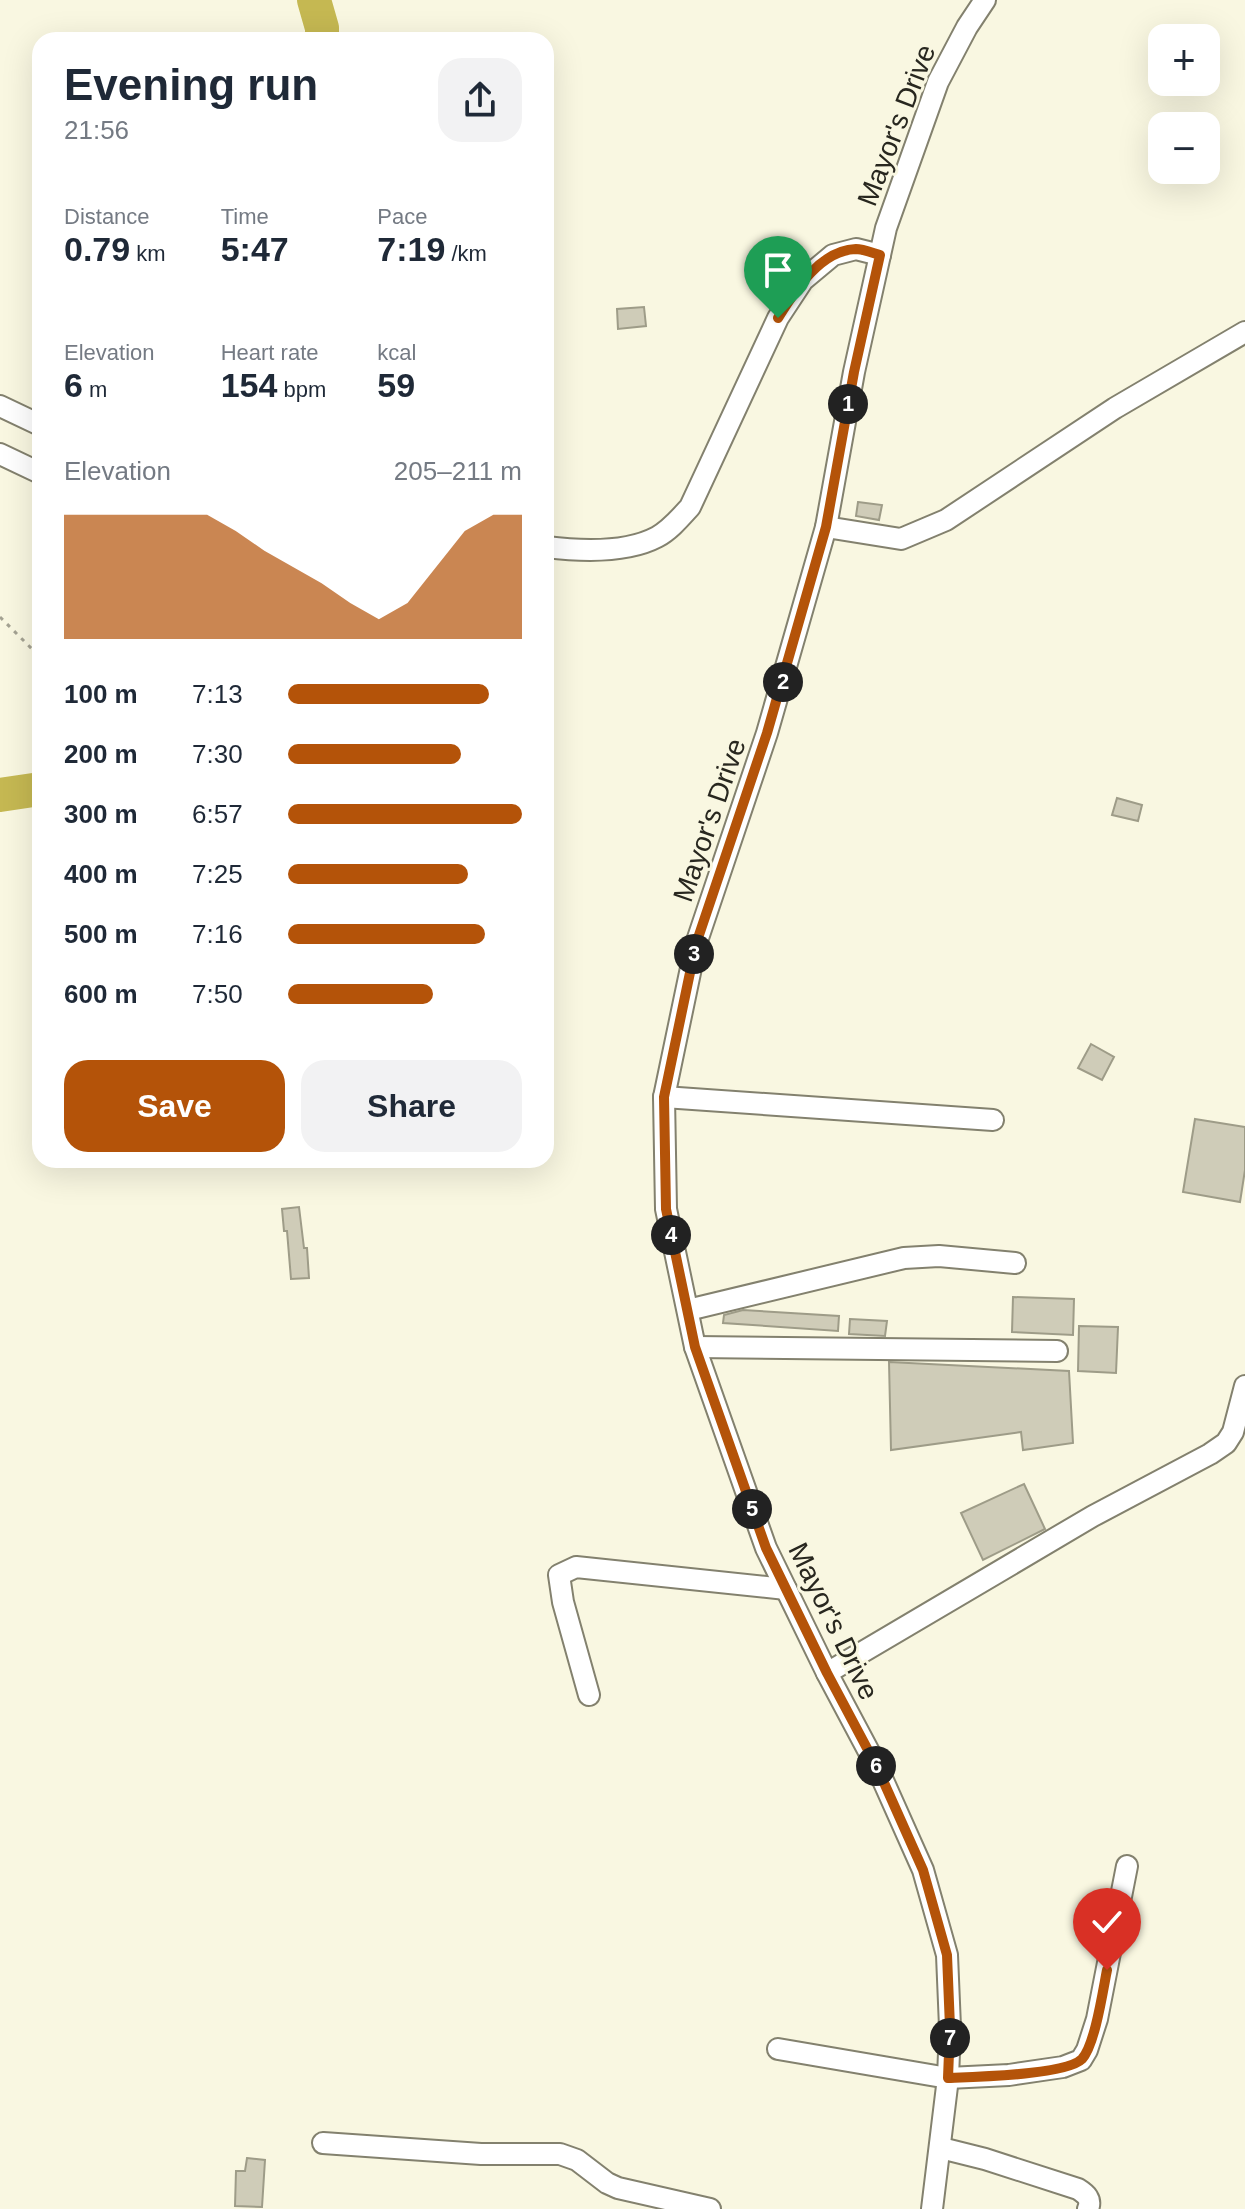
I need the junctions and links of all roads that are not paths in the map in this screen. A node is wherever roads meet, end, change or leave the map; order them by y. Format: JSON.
{"nodes":[{"id":1,"x":985,"y":0,"type":"edge"},
{"id":2,"x":880,"y":255,"type":"junction"},
{"id":3,"x":1245,"y":332,"type":"edge"},
{"id":4,"x":0,"y":406,"type":"edge"},
{"id":5,"x":32,"y":421,"type":"edge"},
{"id":6,"x":0,"y":454,"type":"edge"},
{"id":7,"x":32,"y":469,"type":"edge"},
{"id":8,"x":826,"y":527,"type":"junction"},
{"id":9,"x":554,"y":548,"type":"edge"},
{"id":10,"x":664,"y":1097,"type":"junction"},
{"id":11,"x":993,"y":1120,"type":"dead end"},
{"id":12,"x":1015,"y":1263,"type":"dead end"},
{"id":13,"x":688,"y":1310,"type":"junction"},
{"id":14,"x":695,"y":1347,"type":"junction"},
{"id":15,"x":1057,"y":1351,"type":"dead end"},
{"id":16,"x":1245,"y":1386,"type":"edge"},
{"id":17,"x":786,"y":1589,"type":"junction"},
{"id":18,"x":827,"y":1673,"type":"junction"},
{"id":19,"x":589,"y":1695,"type":"dead end"},
{"id":20,"x":1127,"y":1866,"type":"dead end"},
{"id":21,"x":778,"y":2049,"type":"dead end"},
{"id":22,"x":948,"y":2078,"type":"junction"},
{"id":23,"x":323,"y":2143,"type":"dead end"},
{"id":24,"x":941,"y":2148,"type":"junction"},
{"id":25,"x":710,"y":2209,"type":"edge"},
{"id":26,"x":932,"y":2209,"type":"edge"},
{"id":27,"x":1088,"y":2209,"type":"edge"}],
"edges":[{"from":1,"to":2,"type":"street","name":"Mayor's Drive"},
{"from":2,"to":8,"type":"street","name":"Mayor's Drive"},
{"from":2,"to":9,"type":"street"},
{"from":3,"to":8,"type":"street"},
{"from":4,"to":5,"type":"street"},
{"from":6,"to":7,"type":"street"},
{"from":8,"to":10,"type":"street","name":"Mayor's Drive"},
{"from":10,"to":11,"type":"street"},
{"from":10,"to":13,"type":"street","name":"Mayor's Drive"},
{"from":12,"to":13,"type":"street"},
{"from":13,"to":14,"type":"street","name":"Mayor's Drive"},
{"from":14,"to":15,"type":"street"},
{"from":14,"to":17,"type":"street","name":"Mayor's Drive"},
{"from":16,"to":18,"type":"street"},
{"from":17,"to":18,"type":"street","name":"Mayor's Drive"},
{"from":17,"to":19,"type":"street"},
{"from":18,"to":22,"type":"street","name":"Mayor's Drive"},
{"from":20,"to":22,"type":"street"},
{"from":21,"to":22,"type":"street"},
{"from":22,"to":24,"type":"street","name":"Mayor's Drive"},
{"from":23,"to":25,"type":"street"},
{"from":24,"to":26,"type":"street","name":"Mayor's Drive"},
{"from":24,"to":27,"type":"street"}]}
